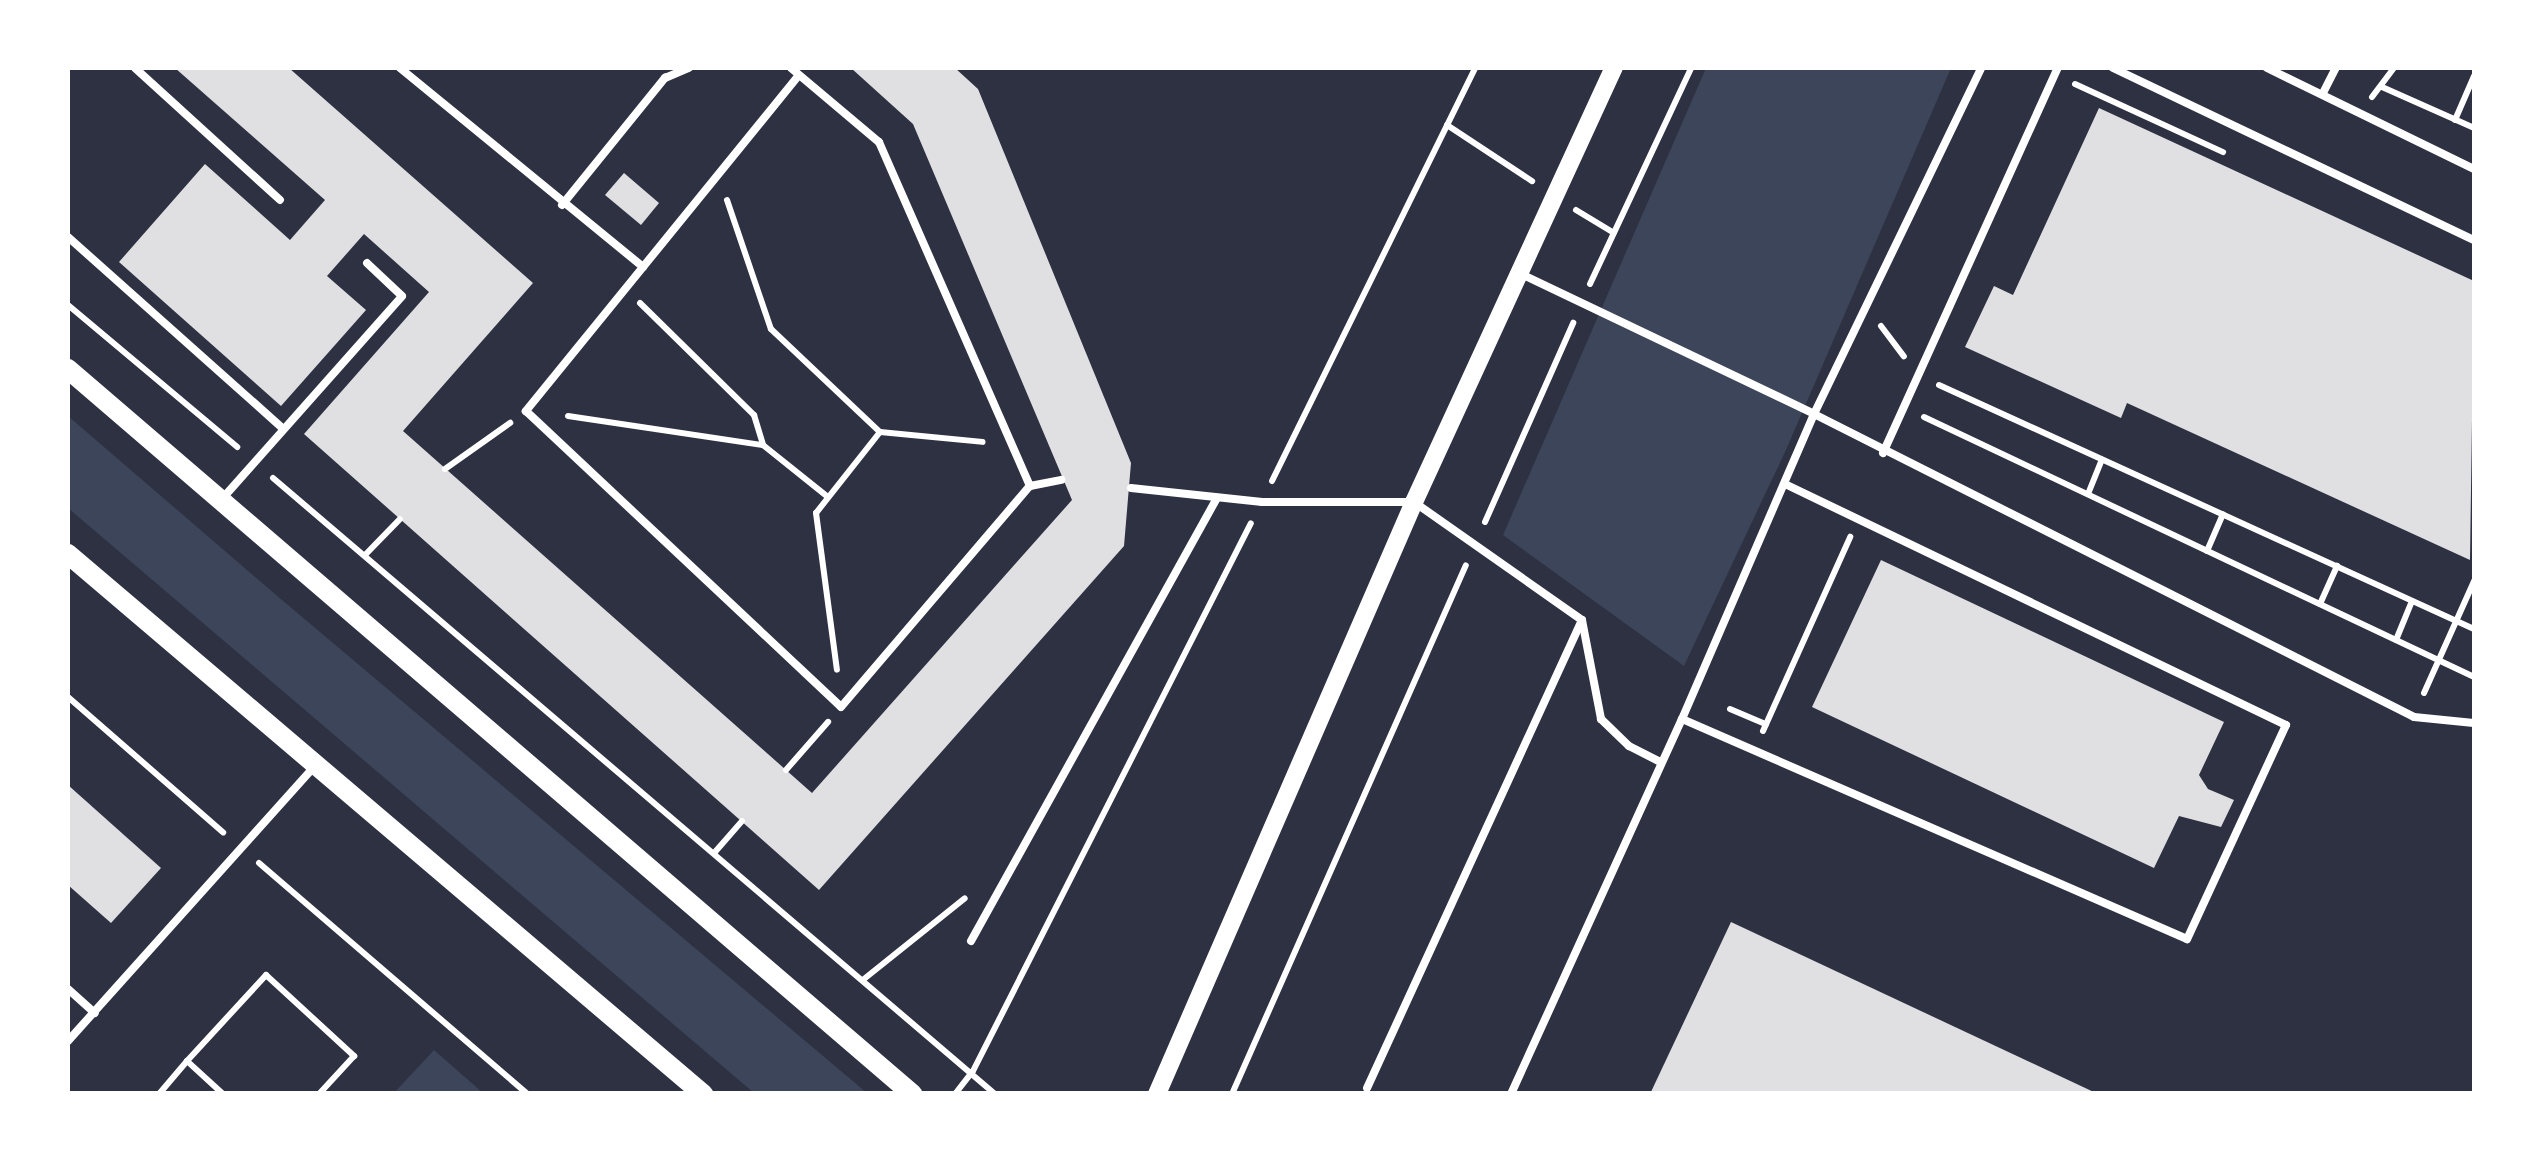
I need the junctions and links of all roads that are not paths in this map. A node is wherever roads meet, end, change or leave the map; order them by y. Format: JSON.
{"nodes":[{"id":1,"x":135,"y":68,"type":"edge"},
{"id":2,"x":400,"y":68,"type":"edge"},
{"id":3,"x":689,"y":68,"type":"edge"},
{"id":4,"x":790,"y":68,"type":"edge"},
{"id":5,"x":1614,"y":68,"type":"edge"},
{"id":6,"x":1981,"y":68,"type":"edge"},
{"id":7,"x":2058,"y":68,"type":"edge"},
{"id":8,"x":2114,"y":68,"type":"edge"},
{"id":9,"x":2267,"y":68,"type":"edge"},
{"id":10,"x":2336,"y":68,"type":"edge"},
{"id":11,"x":799,"y":75,"type":"junction"},
{"id":12,"x":2323,"y":93,"type":"junction"},
{"id":13,"x":2474,"y":169,"type":"edge"},
{"id":14,"x":280,"y":200,"type":"dead end"},
{"id":15,"x":562,"y":205,"type":"junction"},
{"id":16,"x":68,"y":237,"type":"edge"},
{"id":17,"x":2474,"y":240,"type":"edge"},
{"id":18,"x":367,"y":263,"type":"dead end"},
{"id":19,"x":642,"y":267,"type":"junction"},
{"id":20,"x":1519,"y":273,"type":"junction"},
{"id":21,"x":68,"y":369,"type":"edge"},
{"id":22,"x":1814,"y":414,"type":"junction"},
{"id":23,"x":282,"y":428,"type":"junction"},
{"id":24,"x":1884,"y":454,"type":"junction"},
{"id":25,"x":1061,"y":480,"type":"dead end"},
{"id":26,"x":1785,"y":484,"type":"junction"},
{"id":27,"x":1030,"y":486,"type":"junction"},
{"id":28,"x":1131,"y":488,"type":"dead end"},
{"id":29,"x":1217,"y":498,"type":"junction"},
{"id":30,"x":222,"y":499,"type":"junction"},
{"id":31,"x":1414,"y":502,"type":"junction"},
{"id":32,"x":68,"y":554,"type":"edge"},
{"id":33,"x":1582,"y":620,"type":"junction"},
{"id":34,"x":1682,"y":719,"type":"junction"},
{"id":35,"x":2474,"y":723,"type":"edge"},
{"id":36,"x":1662,"y":762,"type":"junction"},
{"id":37,"x":316,"y":765,"type":"junction"},
{"id":38,"x":972,"y":941,"type":"dead end"},
{"id":39,"x":68,"y":989,"type":"edge"},
{"id":40,"x":95,"y":1013,"type":"junction"},
{"id":41,"x":68,"y":1041,"type":"edge"},
{"id":42,"x":1368,"y":1088,"type":"dead end"},
{"id":43,"x":703,"y":1094,"type":"edge"},
{"id":44,"x":912,"y":1094,"type":"edge"},
{"id":45,"x":1157,"y":1094,"type":"edge"},
{"id":46,"x":1511,"y":1094,"type":"edge"}],
"edges":[{"from":1,"to":14,"type":"lane"},
{"from":2,"to":15,"type":"lane"},
{"from":3,"to":15,"type":"lane"},
{"from":4,"to":11,"type":"lane"},
{"from":5,"to":20,"type":"street"},
{"from":6,"to":22,"type":"lane"},
{"from":7,"to":24,"type":"lane"},
{"from":8,"to":17,"type":"lane"},
{"from":9,"to":12,"type":"lane"},
{"from":10,"to":12,"type":"lane"},
{"from":11,"to":19,"type":"lane"},
{"from":11,"to":27,"type":"lane"},
{"from":12,"to":13,"type":"lane"},
{"from":15,"to":19,"type":"lane"},
{"from":16,"to":23,"type":"lane"},
{"from":18,"to":23,"type":"lane"},
{"from":19,"to":27,"type":"lane"},
{"from":20,"to":22,"type":"lane"},
{"from":20,"to":31,"type":"street"},
{"from":21,"to":30,"type":"main road"},
{"from":22,"to":24,"type":"lane"},
{"from":22,"to":26,"type":"lane"},
{"from":23,"to":30,"type":"lane"},
{"from":24,"to":35,"type":"lane"},
{"from":25,"to":27,"type":"lane"},
{"from":26,"to":34,"type":"lane"},
{"from":26,"to":34,"type":"lane"},
{"from":28,"to":29,"type":"lane"},
{"from":29,"to":31,"type":"lane"},
{"from":29,"to":38,"type":"lane"},
{"from":30,"to":44,"type":"main road"},
{"from":31,"to":33,"type":"lane"},
{"from":31,"to":45,"type":"street"},
{"from":32,"to":37,"type":"main road"},
{"from":33,"to":36,"type":"lane"},
{"from":33,"to":42,"type":"lane"},
{"from":34,"to":36,"type":"lane"},
{"from":36,"to":46,"type":"lane"},
{"from":37,"to":40,"type":"lane"},
{"from":37,"to":43,"type":"main road"},
{"from":39,"to":40,"type":"lane"},
{"from":40,"to":41,"type":"lane"}]}
